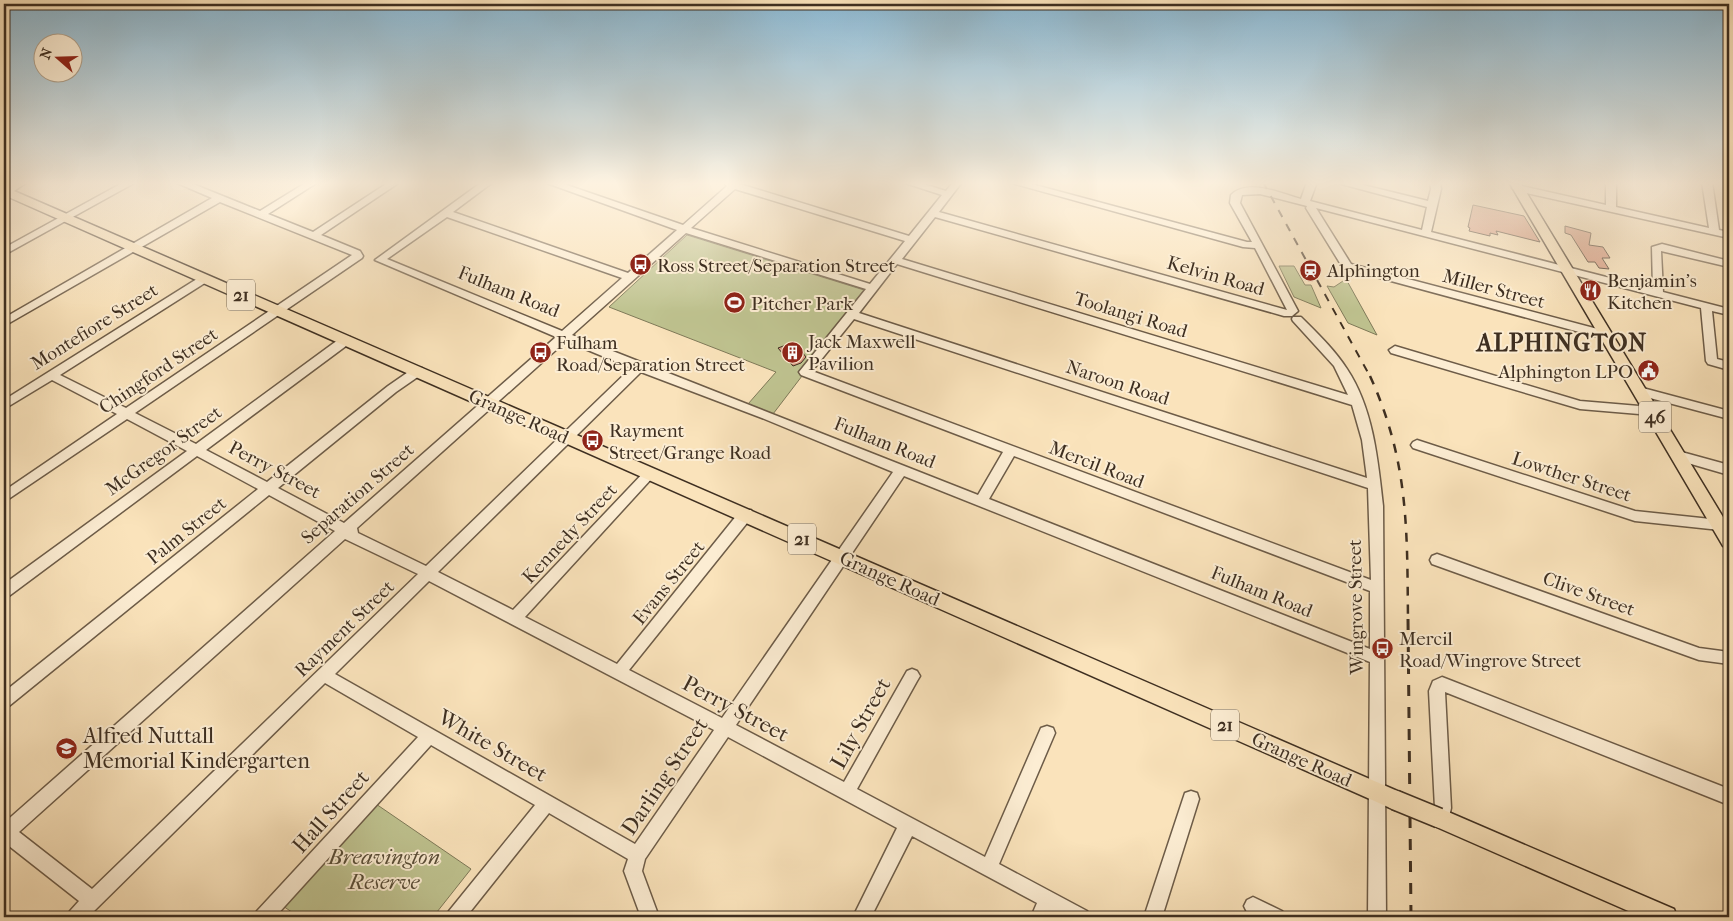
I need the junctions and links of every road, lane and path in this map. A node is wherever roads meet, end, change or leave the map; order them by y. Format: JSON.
{"nodes":[{"id":1,"x":52,"y":225,"type":"edge"},
{"id":2,"x":81,"y":225,"type":"edge"},
{"id":3,"x":173,"y":225,"type":"edge"},
{"id":4,"x":289,"y":225,"type":"edge"},
{"id":5,"x":330,"y":225,"type":"edge"},
{"id":6,"x":429,"y":225,"type":"edge"},
{"id":7,"x":480,"y":225,"type":"edge"},
{"id":8,"x":673,"y":225,"type":"edge"},
{"id":9,"x":689,"y":225,"type":"edge"},
{"id":10,"x":864,"y":225,"type":"edge"},
{"id":11,"x":923,"y":225,"type":"edge"},
{"id":12,"x":975,"y":225,"type":"edge"},
{"id":13,"x":1172,"y":225,"type":"edge"},
{"id":14,"x":1247,"y":225,"type":"edge"},
{"id":15,"x":1322,"y":225,"type":"edge"},
{"id":16,"x":1394,"y":225,"type":"edge"},
{"id":17,"x":1428,"y":225,"type":"edge"},
{"id":18,"x":1540,"y":225,"type":"edge"},
{"id":19,"x":1684,"y":225,"type":"edge"},
{"id":20,"x":1713,"y":225,"type":"edge"},
{"id":21,"x":685,"y":229,"type":"junction"},
{"id":22,"x":1714,"y":232,"type":"junction"},
{"id":23,"x":1426,"y":233,"type":"junction"},
{"id":24,"x":315,"y":235,"type":"junction"},
{"id":25,"x":1729,"y":235,"type":"edge"},
{"id":26,"x":911,"y":240,"type":"junction"},
{"id":27,"x":1259,"y":246,"type":"junction"},
{"id":28,"x":133,"y":248,"type":"junction"},
{"id":29,"x":4,"y":252,"type":"edge"},
{"id":30,"x":895,"y":260,"type":"junction"},
{"id":31,"x":1729,"y":264,"type":"edge"},
{"id":32,"x":1567,"y":270,"type":"junction"},
{"id":33,"x":204,"y":278,"type":"junction"},
{"id":34,"x":631,"y":278,"type":"junction"},
{"id":35,"x":873,"y":288,"type":"junction"},
{"id":36,"x":1658,"y":294,"type":"junction"},
{"id":37,"x":1706,"y":306,"type":"junction"},
{"id":38,"x":279,"y":311,"type":"junction"},
{"id":39,"x":1729,"y":312,"type":"edge"},
{"id":40,"x":851,"y":314,"type":"junction"},
{"id":41,"x":1293,"y":315,"type":"junction"},
{"id":42,"x":4,"y":322,"type":"edge"},
{"id":43,"x":566,"y":335,"type":"junction"},
{"id":44,"x":1605,"y":335,"type":"junction"},
{"id":45,"x":346,"y":340,"type":"junction"},
{"id":46,"x":1395,"y":350,"type":"dead end"},
{"id":47,"x":1729,"y":366,"type":"edge"},
{"id":48,"x":639,"y":367,"type":"junction"},
{"id":49,"x":415,"y":370,"type":"junction"},
{"id":50,"x":51,"y":375,"type":"junction"},
{"id":51,"x":1640,"y":391,"type":"junction"},
{"id":52,"x":1356,"y":402,"type":"junction"},
{"id":53,"x":490,"y":404,"type":"junction"},
{"id":54,"x":4,"y":405,"type":"edge"},
{"id":55,"x":1651,"y":412,"type":"junction"},
{"id":56,"x":127,"y":414,"type":"junction"},
{"id":57,"x":1729,"y":415,"type":"edge"},
{"id":58,"x":568,"y":437,"type":"junction"},
{"id":59,"x":1417,"y":445,"type":"dead end"},
{"id":60,"x":196,"y":450,"type":"junction"},
{"id":61,"x":1010,"y":451,"type":"junction"},
{"id":62,"x":1678,"y":456,"type":"junction"},
{"id":63,"x":901,"y":470,"type":"junction"},
{"id":64,"x":1729,"y":470,"type":"edge"},
{"id":65,"x":650,"y":473,"type":"junction"},
{"id":66,"x":1374,"y":485,"type":"junction"},
{"id":67,"x":269,"y":488,"type":"junction"},
{"id":68,"x":4,"y":498,"type":"edge"},
{"id":69,"x":981,"y":502,"type":"junction"},
{"id":70,"x":746,"y":514,"type":"junction"},
{"id":71,"x":1720,"y":525,"type":"junction"},
{"id":72,"x":346,"y":531,"type":"junction"},
{"id":73,"x":1729,"y":541,"type":"edge"},
{"id":74,"x":842,"y":557,"type":"junction"},
{"id":75,"x":1437,"y":560,"type":"dead end"},
{"id":76,"x":428,"y":573,"type":"junction"},
{"id":77,"x":1377,"y":588,"type":"junction"},
{"id":78,"x":4,"y":592,"type":"edge"},
{"id":79,"x":515,"y":618,"type":"junction"},
{"id":80,"x":1377,"y":658,"type":"junction"},
{"id":81,"x":1729,"y":658,"type":"edge"},
{"id":82,"x":619,"y":672,"type":"junction"},
{"id":83,"x":324,"y":675,"type":"junction"},
{"id":84,"x":912,"y":676,"type":"dead end"},
{"id":85,"x":4,"y":701,"type":"edge"},
{"id":86,"x":724,"y":727,"type":"junction"},
{"id":87,"x":1048,"y":733,"type":"dead end"},
{"id":88,"x":430,"y":735,"type":"junction"},
{"id":89,"x":847,"y":792,"type":"junction"},
{"id":90,"x":1387,"y":796,"type":"junction"},
{"id":91,"x":1729,"y":797,"type":"edge"},
{"id":92,"x":1191,"y":799,"type":"dead end"},
{"id":93,"x":547,"y":803,"type":"junction"},
{"id":94,"x":1440,"y":819,"type":"junction"},
{"id":95,"x":908,"y":826,"type":"junction"},
{"id":96,"x":4,"y":833,"type":"edge"},
{"id":97,"x":638,"y":855,"type":"junction"},
{"id":98,"x":989,"y":867,"type":"junction"},
{"id":99,"x":1047,"y":899,"type":"junction"},
{"id":100,"x":93,"y":901,"type":"junction"},
{"id":101,"x":1253,"y":906,"type":"dead end"},
{"id":102,"x":1660,"y":916,"type":"edge"},
{"id":103,"x":76,"y":917,"type":"edge"},
{"id":104,"x":263,"y":917,"type":"edge"},
{"id":105,"x":455,"y":917,"type":"edge"},
{"id":106,"x":650,"y":917,"type":"edge"},
{"id":107,"x":862,"y":917,"type":"edge"},
{"id":108,"x":1040,"y":917,"type":"edge"},
{"id":109,"x":1082,"y":917,"type":"edge"},
{"id":110,"x":1153,"y":917,"type":"edge"},
{"id":111,"x":1276,"y":917,"type":"edge"},
{"id":112,"x":1376,"y":917,"type":"edge"}],
"edges":[{"from":1,"to":29,"type":"street"},
{"from":2,"to":28,"type":"main road","name":"Grange Road","number":"21"},
{"from":3,"to":28,"type":"street"},
{"from":4,"to":24,"type":"street"},
{"from":5,"to":24,"type":"street"},
{"from":6,"to":43,"type":"street","name":"Fulham Road"},
{"from":7,"to":34,"type":"street"},
{"from":8,"to":21,"type":"street"},
{"from":9,"to":21,"type":"street","name":"Separation Street"},
{"from":10,"to":26,"type":"street"},
{"from":11,"to":26,"type":"street"},
{"from":12,"to":41,"type":"street","name":"Kelvin Road"},
{"from":13,"to":27,"type":"street"},
{"from":14,"to":27,"type":"street","name":"Wingrove Street"},
{"from":15,"to":44,"type":"street","name":"Miller Street"},
{"from":16,"to":23,"type":"street"},
{"from":17,"to":23,"type":"street"},
{"from":18,"to":32,"type":"main road","number":"46"},
{"from":19,"to":22,"type":"street"},
{"from":20,"to":22,"type":"street"},
{"from":21,"to":34,"type":"street","name":"Separation Street"},
{"from":21,"to":35,"type":"street"},
{"from":22,"to":25,"type":"street"},
{"from":23,"to":32,"type":"street"},
{"from":24,"to":38,"type":"street","name":"Chingford Street"},
{"from":26,"to":30,"type":"street"},
{"from":27,"to":41,"type":"street","name":"Wingrove Street"},
{"from":28,"to":33,"type":"main road","name":"Grange Road","number":"21"},
{"from":28,"to":42,"type":"street"},
{"from":30,"to":35,"type":"street"},
{"from":30,"to":52,"type":"street","name":"Toolangi Road"},
{"from":31,"to":36,"type":"street"},
{"from":32,"to":36,"type":"street"},
{"from":32,"to":44,"type":"main road","number":"46"},
{"from":33,"to":38,"type":"main road","name":"Grange Road","number":"21"},
{"from":33,"to":50,"type":"street","name":"Montefiore Street"},
{"from":34,"to":43,"type":"street","name":"Separation Street"},
{"from":35,"to":40,"type":"street"},
{"from":36,"to":37,"type":"street"},
{"from":37,"to":39,"type":"street"},
{"from":37,"to":47,"type":"street"},
{"from":38,"to":45,"type":"main road","name":"Grange Road","number":"21"},
{"from":38,"to":56,"type":"street","name":"Chingford Street"},
{"from":40,"to":61,"type":"street","name":"Mercil Road"},
{"from":40,"to":66,"type":"street","name":"Naroon Road"},
{"from":41,"to":52,"type":"street","name":"Wingrove Street"},
{"from":43,"to":48,"type":"street","name":"Fulham Road"},
{"from":43,"to":53,"type":"street","name":"Separation Street"},
{"from":44,"to":51,"type":"main road","number":"46"},
{"from":45,"to":49,"type":"main road","name":"Grange Road","number":"21"},
{"from":45,"to":60,"type":"street","name":"McGregor Street"},
{"from":46,"to":55,"type":"street"},
{"from":48,"to":58,"type":"street","name":"Rayment Street"},
{"from":48,"to":63,"type":"street","name":"Fulham Road"},
{"from":49,"to":53,"type":"main road","name":"Grange Road","number":"21"},
{"from":49,"to":67,"type":"street","name":"Palm Street"},
{"from":50,"to":54,"type":"street","name":"Montefiore Street"},
{"from":50,"to":56,"type":"street","name":"Perry Street"},
{"from":51,"to":55,"type":"main road","number":"46"},
{"from":51,"to":57,"type":"street"},
{"from":52,"to":66,"type":"street","name":"Wingrove Street"},
{"from":53,"to":58,"type":"main road","name":"Grange Road","number":"21"},
{"from":53,"to":72,"type":"street","name":"Separation Street"},
{"from":55,"to":62,"type":"main road","number":"46"},
{"from":56,"to":60,"type":"street","name":"Perry Street"},
{"from":56,"to":68,"type":"street","name":"Chingford Street"},
{"from":58,"to":65,"type":"main road","name":"Grange Road","number":"21"},
{"from":58,"to":76,"type":"street","name":"Rayment Street"},
{"from":59,"to":71,"type":"street","name":"Lowther Street"},
{"from":60,"to":67,"type":"street","name":"Perry Street"},
{"from":60,"to":78,"type":"street","name":"McGregor Street"},
{"from":61,"to":69,"type":"street"},
{"from":61,"to":77,"type":"street","name":"Mercil Road"},
{"from":62,"to":64,"type":"street"},
{"from":62,"to":71,"type":"main road","number":"46"},
{"from":63,"to":69,"type":"street","name":"Fulham Road"},
{"from":63,"to":74,"type":"street","name":"Darling Street"},
{"from":65,"to":70,"type":"main road","name":"Grange Road","number":"21"},
{"from":65,"to":79,"type":"street","name":"Kennedy Street"},
{"from":66,"to":77,"type":"street","name":"Wingrove Street"},
{"from":67,"to":72,"type":"street","name":"Perry Street"},
{"from":67,"to":85,"type":"street","name":"Palm Street"},
{"from":69,"to":80,"type":"street","name":"Fulham Road"},
{"from":70,"to":74,"type":"main road","name":"Grange Road","number":"21"},
{"from":70,"to":82,"type":"street","name":"Evans Street"},
{"from":71,"to":73,"type":"main road","number":"46"},
{"from":72,"to":76,"type":"street","name":"Perry Street"},
{"from":72,"to":96,"type":"street","name":"Separation Street"},
{"from":74,"to":86,"type":"street","name":"Darling Street"},
{"from":74,"to":90,"type":"main road","name":"Grange Road","number":"21"},
{"from":75,"to":81,"type":"street","name":"Clive Street"},
{"from":76,"to":79,"type":"street","name":"Perry Street"},
{"from":76,"to":83,"type":"street","name":"Rayment Street"},
{"from":77,"to":80,"type":"street","name":"Wingrove Street"},
{"from":79,"to":82,"type":"street","name":"Perry Street"},
{"from":80,"to":90,"type":"street","name":"Wingrove Street"},
{"from":82,"to":86,"type":"street","name":"Perry Street"},
{"from":83,"to":88,"type":"street","name":"White Street"},
{"from":83,"to":100,"type":"street","name":"Rayment Street"},
{"from":84,"to":89,"type":"street","name":"Lily Street"},
{"from":86,"to":89,"type":"street","name":"Perry Street"},
{"from":86,"to":97,"type":"street","name":"Darling Street"},
{"from":87,"to":98,"type":"street"},
{"from":88,"to":93,"type":"street","name":"White Street"},
{"from":88,"to":104,"type":"street","name":"Hall Street"},
{"from":89,"to":95,"type":"street","name":"Perry Street"},
{"from":90,"to":94,"type":"main road","name":"Grange Road","number":"21","bridge":true},
{"from":90,"to":112,"type":"street","name":"Wingrove Street"},
{"from":91,"to":94,"type":"street"},
{"from":92,"to":110,"type":"street"},
{"from":93,"to":97,"type":"street","name":"White Street"},
{"from":93,"to":105,"type":"street"},
{"from":94,"to":102,"type":"main road","name":"Grange Road","number":"21"},
{"from":95,"to":98,"type":"street","name":"Perry Street"},
{"from":95,"to":107,"type":"street"},
{"from":96,"to":100,"type":"street"},
{"from":97,"to":106,"type":"street","name":"Darling Street"},
{"from":98,"to":99,"type":"street","name":"Perry Street"},
{"from":99,"to":108,"type":"street"},
{"from":99,"to":109,"type":"street","name":"Perry Street"},
{"from":100,"to":103,"type":"street","name":"Rayment Street"},
{"from":101,"to":111,"type":"street"}]}
